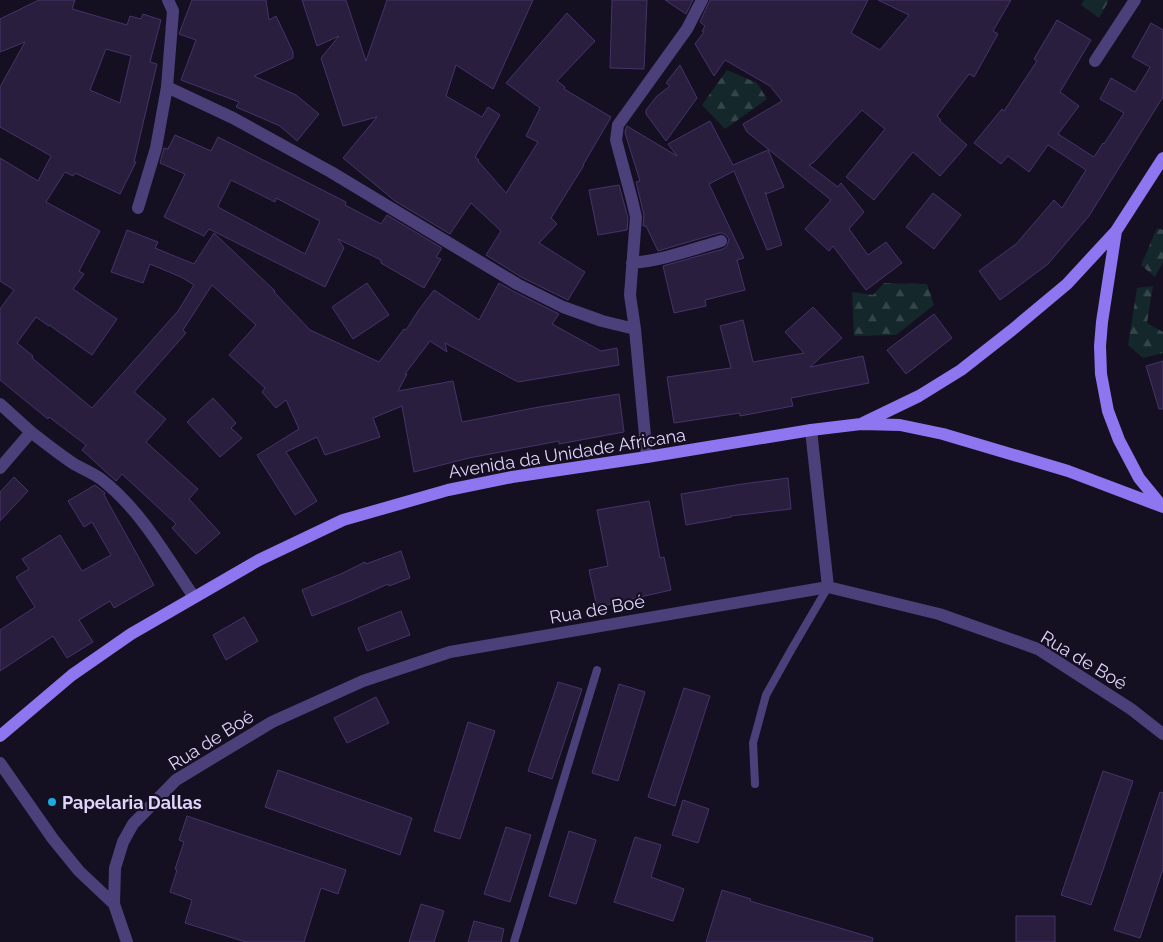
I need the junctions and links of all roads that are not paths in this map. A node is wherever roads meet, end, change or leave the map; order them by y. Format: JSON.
{"nodes":[{"id":1,"x":168,"y":0,"type":"edge"},
{"id":2,"x":702,"y":0,"type":"edge"},
{"id":3,"x":1135,"y":0,"type":"edge"},
{"id":4,"x":1095,"y":61,"type":"dead end"},
{"id":5,"x":167,"y":86,"type":"junction"},
{"id":6,"x":1163,"y":158,"type":"edge"},
{"id":7,"x":138,"y":208,"type":"dead end"},
{"id":8,"x":1116,"y":231,"type":"junction"},
{"id":9,"x":721,"y":241,"type":"dead end"},
{"id":10,"x":632,"y":263,"type":"junction"},
{"id":11,"x":635,"y":329,"type":"junction"},
{"id":12,"x":0,"y":404,"type":"edge"},
{"id":13,"x":861,"y":424,"type":"junction"},
{"id":14,"x":811,"y":430,"type":"junction"},
{"id":15,"x":30,"y":432,"type":"junction"},
{"id":16,"x":647,"y":457,"type":"junction"},
{"id":17,"x":0,"y":468,"type":"edge"},
{"id":18,"x":1162,"y":507,"type":"edge"},
{"id":19,"x":828,"y":587,"type":"junction"},
{"id":20,"x":194,"y":597,"type":"junction"},
{"id":21,"x":597,"y":670,"type":"dead end"},
{"id":22,"x":1163,"y":734,"type":"edge"},
{"id":23,"x":0,"y":736,"type":"edge"},
{"id":24,"x":0,"y":763,"type":"edge"},
{"id":25,"x":755,"y":784,"type":"dead end"},
{"id":26,"x":114,"y":904,"type":"junction"},
{"id":27,"x":127,"y":942,"type":"edge"},
{"id":28,"x":514,"y":942,"type":"edge"}],
"edges":[{"from":1,"to":5,"type":"street"},
{"from":2,"to":10,"type":"street"},
{"from":3,"to":4,"type":"street"},
{"from":5,"to":7,"type":"street"},
{"from":5,"to":11,"type":"street"},
{"from":6,"to":8,"type":"street"},
{"from":8,"to":13,"type":"street"},
{"from":8,"to":18,"type":"street"},
{"from":9,"to":10,"type":"street"},
{"from":10,"to":11,"type":"street"},
{"from":11,"to":16,"type":"street"},
{"from":12,"to":15,"type":"street"},
{"from":13,"to":14,"type":"street","name":"Avenida da Unidade Africana"},
{"from":13,"to":18,"type":"street","name":"Avenida da Unidade Africana"},
{"from":14,"to":16,"type":"street","name":"Avenida da Unidade Africana"},
{"from":14,"to":19,"type":"street"},
{"from":15,"to":17,"type":"street"},
{"from":15,"to":20,"type":"street"},
{"from":16,"to":20,"type":"street","name":"Avenida da Unidade Africana"},
{"from":19,"to":22,"type":"street","name":"Rua de Boé"},
{"from":19,"to":25,"type":"lane"},
{"from":19,"to":26,"type":"street","name":"Rua de Boé"},
{"from":20,"to":23,"type":"street","name":"Avenida da Unidade Africana"},
{"from":21,"to":28,"type":"lane"},
{"from":24,"to":26,"type":"street"},
{"from":26,"to":27,"type":"street"}]}
